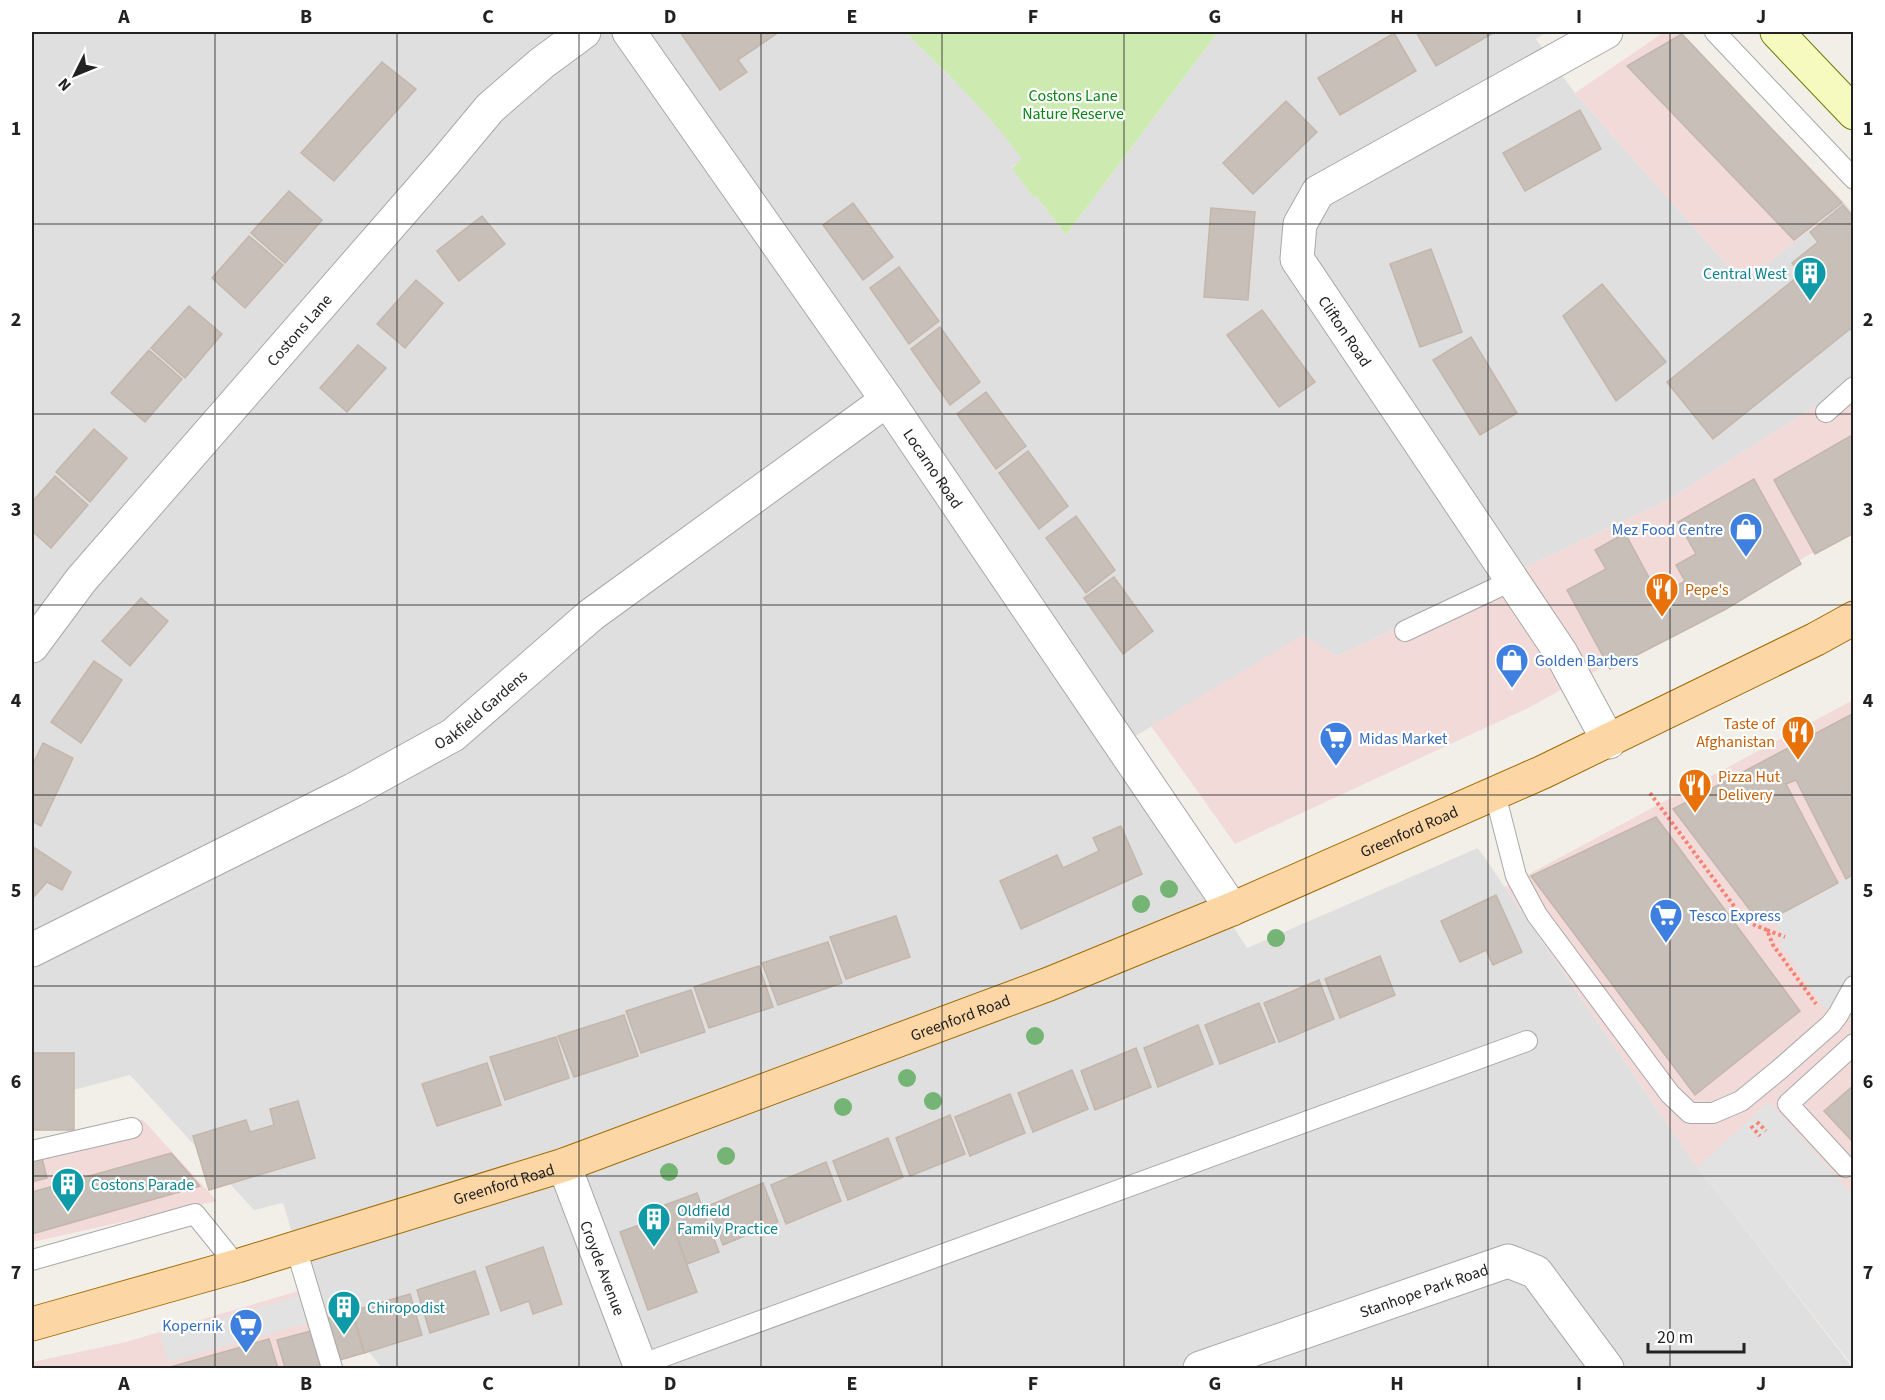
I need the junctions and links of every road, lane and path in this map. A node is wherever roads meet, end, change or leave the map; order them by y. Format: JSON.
{"nodes":[{"id":1,"x":584,"y":32,"type":"edge"},
{"id":2,"x":629,"y":32,"type":"edge"},
{"id":3,"x":1605,"y":32,"type":"edge"},
{"id":4,"x":1715,"y":32,"type":"edge"},
{"id":5,"x":1777,"y":32,"type":"edge"},
{"id":6,"x":1854,"y":113,"type":"edge"},
{"id":7,"x":1854,"y":179,"type":"edge"},
{"id":8,"x":1854,"y":387,"type":"edge"},
{"id":9,"x":887,"y":400,"type":"junction"},
{"id":10,"x":1826,"y":412,"type":"dead end"},
{"id":11,"x":1511,"y":581,"type":"junction"},
{"id":12,"x":1854,"y":618,"type":"edge"},
{"id":13,"x":1406,"y":632,"type":"dead end"},
{"id":14,"x":32,"y":646,"type":"edge"},
{"id":15,"x":1609,"y":741,"type":"junction"},
{"id":16,"x":1650,"y":793,"type":"dead end"},
{"id":17,"x":1495,"y":794,"type":"junction"},
{"id":18,"x":1232,"y":909,"type":"junction"},
{"id":19,"x":1767,"y":930,"type":"junction"},
{"id":20,"x":1785,"y":937,"type":"dead end"},
{"id":21,"x":32,"y":950,"type":"edge"},
{"id":22,"x":1854,"y":986,"type":"edge"},
{"id":23,"x":1830,"y":1024,"type":"junction"},
{"id":24,"x":1527,"y":1041,"type":"dead end"},
{"id":25,"x":1854,"y":1044,"type":"edge"},
{"id":26,"x":1745,"y":1120,"type":"dead end"},
{"id":27,"x":132,"y":1128,"type":"dead end"},
{"id":28,"x":1760,"y":1136,"type":"dead end"},
{"id":29,"x":32,"y":1150,"type":"edge"},
{"id":30,"x":564,"y":1166,"type":"junction"},
{"id":31,"x":1846,"y":1167,"type":"dead end"},
{"id":32,"x":296,"y":1248,"type":"junction"},
{"id":33,"x":32,"y":1260,"type":"edge"},
{"id":34,"x":237,"y":1266,"type":"junction"},
{"id":35,"x":32,"y":1324,"type":"edge"},
{"id":36,"x":640,"y":1367,"type":"edge"},
{"id":37,"x":332,"y":1368,"type":"edge"},
{"id":38,"x":1200,"y":1368,"type":"edge"},
{"id":39,"x":1606,"y":1368,"type":"edge"}],
"edges":[{"from":1,"to":14,"type":"street","name":"Costons Lane"},
{"from":2,"to":9,"type":"street","name":"Locarno Road"},
{"from":3,"to":11,"type":"street","name":"Clifton Road"},
{"from":4,"to":7,"type":"lane"},
{"from":5,"to":6,"type":"main road"},
{"from":8,"to":10,"type":"lane"},
{"from":9,"to":18,"type":"street","name":"Locarno Road"},
{"from":9,"to":21,"type":"street","name":"Oakfield Gardens"},
{"from":11,"to":13,"type":"lane"},
{"from":11,"to":15,"type":"street","name":"Clifton Road"},
{"from":12,"to":15,"type":"main road","name":"Greenford Road"},
{"from":15,"to":17,"type":"main road","name":"Greenford Road"},
{"from":16,"to":19,"type":"path"},
{"from":17,"to":18,"type":"main road","name":"Greenford Road"},
{"from":17,"to":23,"type":"lane"},
{"from":18,"to":30,"type":"main road","name":"Greenford Road"},
{"from":19,"to":20,"type":"path"},
{"from":19,"to":23,"type":"path"},
{"from":22,"to":23,"type":"lane"},
{"from":24,"to":36,"type":"lane"},
{"from":25,"to":31,"type":"lane"},
{"from":26,"to":28,"type":"path"},
{"from":27,"to":29,"type":"lane"},
{"from":30,"to":32,"type":"main road","name":"Greenford Road"},
{"from":30,"to":36,"type":"street","name":"Croyde Avenue"},
{"from":32,"to":34,"type":"main road","name":"Greenford Road"},
{"from":32,"to":37,"type":"lane"},
{"from":33,"to":34,"type":"lane"},
{"from":34,"to":35,"type":"main road","name":"Greenford Road"},
{"from":38,"to":39,"type":"street","name":"Stanhope Park Road"}]}
